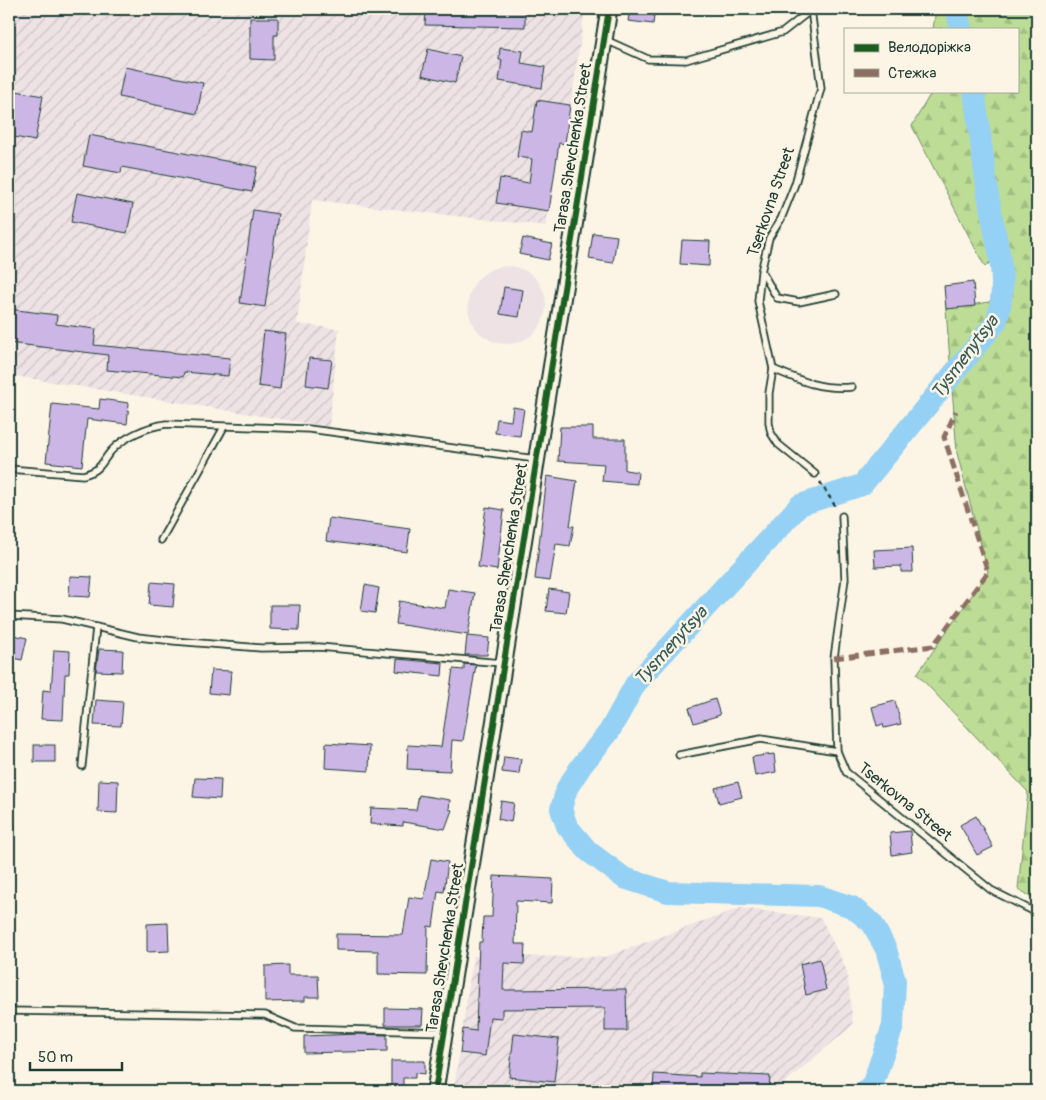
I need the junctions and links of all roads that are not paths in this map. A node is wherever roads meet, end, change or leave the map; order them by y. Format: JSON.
{"nodes":[{"id":1,"x":609,"y":9,"type":"edge"},
{"id":2,"x":811,"y":10,"type":"edge"},
{"id":3,"x":604,"y":39,"type":"junction"},
{"id":4,"x":761,"y":272,"type":"junction"},
{"id":5,"x":836,"y":294,"type":"dead end"},
{"id":6,"x":773,"y":368,"type":"junction"},
{"id":7,"x":852,"y":387,"type":"dead end"},
{"id":8,"x":224,"y":427,"type":"junction"},
{"id":9,"x":538,"y":459,"type":"junction"},
{"id":10,"x":9,"y":469,"type":"edge"},
{"id":11,"x":815,"y":474,"type":"road end"},
{"id":12,"x":842,"y":516,"type":"road end"},
{"id":13,"x":161,"y":540,"type":"dead end"},
{"id":14,"x":9,"y":616,"type":"edge"},
{"id":15,"x":96,"y":627,"type":"junction"},
{"id":16,"x":504,"y":663,"type":"junction"},
{"id":17,"x":837,"y":751,"type":"junction"},
{"id":18,"x":678,"y":755,"type":"dead end"},
{"id":19,"x":82,"y":766,"type":"dead end"},
{"id":20,"x":1037,"y":913,"type":"edge"},
{"id":21,"x":9,"y":1011,"type":"edge"},
{"id":22,"x":446,"y":1032,"type":"junction"},
{"id":23,"x":435,"y":1091,"type":"edge"}],
"edges":[{"from":1,"to":3,"type":"main road","name":"Tarasa Shevchenka Street"},
{"from":2,"to":3,"type":"lane"},
{"from":2,"to":4,"type":"lane","name":"Tserkovna Street"},
{"from":3,"to":9,"type":"main road","name":"Tarasa Shevchenka Street"},
{"from":4,"to":5,"type":"lane"},
{"from":4,"to":6,"type":"lane","name":"Tserkovna Street"},
{"from":6,"to":7,"type":"lane"},
{"from":6,"to":11,"type":"lane","name":"Tserkovna Street"},
{"from":8,"to":9,"type":"lane"},
{"from":8,"to":10,"type":"lane"},
{"from":8,"to":13,"type":"lane"},
{"from":9,"to":16,"type":"main road","name":"Tarasa Shevchenka Street"},
{"from":12,"to":17,"type":"lane","name":"Tserkovna Street"},
{"from":14,"to":15,"type":"lane"},
{"from":15,"to":16,"type":"lane"},
{"from":15,"to":19,"type":"lane"},
{"from":16,"to":22,"type":"main road","name":"Tarasa Shevchenka Street"},
{"from":17,"to":18,"type":"lane"},
{"from":17,"to":20,"type":"lane","name":"Tserkovna Street"},
{"from":21,"to":22,"type":"lane"},
{"from":22,"to":23,"type":"main road","name":"Tarasa Shevchenka Street"}]}
